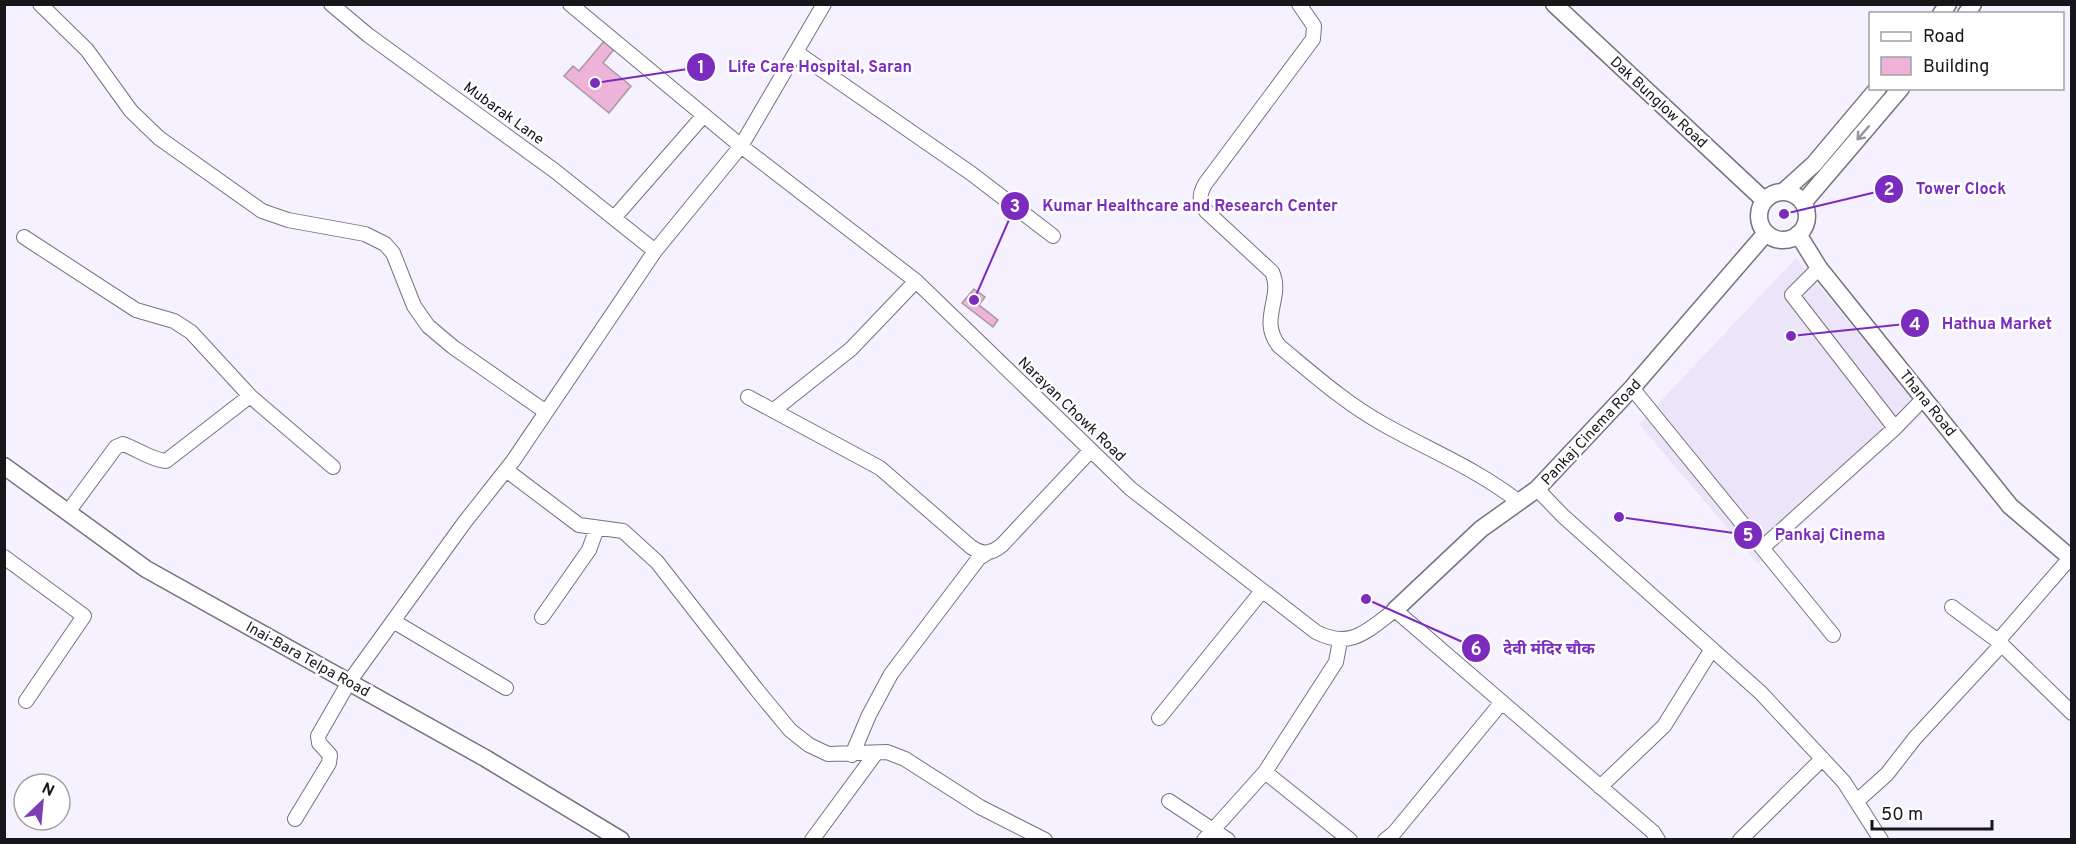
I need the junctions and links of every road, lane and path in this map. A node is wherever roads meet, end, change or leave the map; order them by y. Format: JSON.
{"nodes":[{"id":1,"x":40,"y":4,"type":"edge"},
{"id":2,"x":331,"y":4,"type":"edge"},
{"id":3,"x":570,"y":4,"type":"edge"},
{"id":4,"x":824,"y":4,"type":"edge"},
{"id":5,"x":1299,"y":4,"type":"edge"},
{"id":6,"x":1554,"y":4,"type":"edge"},
{"id":7,"x":796,"y":52,"type":"junction"},
{"id":8,"x":1876,"y":90,"type":"edge"},
{"id":9,"x":1895,"y":91,"type":"edge"},
{"id":10,"x":704,"y":115,"type":"junction"},
{"id":11,"x":741,"y":146,"type":"junction"},
{"id":12,"x":1783,"y":192,"type":"junction"},
{"id":13,"x":1764,"y":200,"type":"junction"},
{"id":14,"x":1803,"y":203,"type":"junction"},
{"id":15,"x":614,"y":218,"type":"junction"},
{"id":16,"x":1766,"y":233,"type":"junction"},
{"id":17,"x":1798,"y":234,"type":"junction"},
{"id":18,"x":1053,"y":236,"type":"dead end"},
{"id":19,"x":24,"y":237,"type":"dead end"},
{"id":20,"x":655,"y":251,"type":"junction"},
{"id":21,"x":1820,"y":268,"type":"junction"},
{"id":22,"x":915,"y":281,"type":"junction"},
{"id":23,"x":1632,"y":388,"type":"junction"},
{"id":24,"x":250,"y":396,"type":"junction"},
{"id":25,"x":748,"y":397,"type":"dead end"},
{"id":26,"x":1924,"y":398,"type":"junction"},
{"id":27,"x":774,"y":410,"type":"junction"},
{"id":28,"x":546,"y":412,"type":"junction"},
{"id":29,"x":1895,"y":428,"type":"junction"},
{"id":30,"x":1091,"y":450,"type":"junction"},
{"id":31,"x":4,"y":466,"type":"edge"},
{"id":32,"x":333,"y":467,"type":"dead end"},
{"id":33,"x":506,"y":470,"type":"junction"},
{"id":34,"x":1537,"y":489,"type":"junction"},
{"id":35,"x":1519,"y":502,"type":"junction"},
{"id":36,"x":68,"y":512,"type":"junction"},
{"id":37,"x":597,"y":528,"type":"junction"},
{"id":38,"x":1762,"y":548,"type":"junction"},
{"id":39,"x":987,"y":553,"type":"junction"},
{"id":40,"x":4,"y":557,"type":"edge"},
{"id":41,"x":2071,"y":559,"type":"edge"},
{"id":42,"x":1262,"y":591,"type":"junction"},
{"id":43,"x":1952,"y":607,"type":"dead end"},
{"id":44,"x":1395,"y":610,"type":"junction"},
{"id":45,"x":542,"y":617,"type":"dead end"},
{"id":46,"x":393,"y":621,"type":"junction"},
{"id":47,"x":1833,"y":635,"type":"dead end"},
{"id":48,"x":1340,"y":641,"type":"junction"},
{"id":49,"x":2000,"y":643,"type":"junction"},
{"id":50,"x":1712,"y":649,"type":"junction"},
{"id":51,"x":349,"y":682,"type":"junction"},
{"id":52,"x":506,"y":688,"type":"dead end"},
{"id":53,"x":26,"y":701,"type":"dead end"},
{"id":54,"x":1502,"y":702,"type":"junction"},
{"id":55,"x":2072,"y":713,"type":"edge"},
{"id":56,"x":1159,"y":718,"type":"dead end"},
{"id":57,"x":876,"y":753,"type":"junction"},
{"id":58,"x":852,"y":755,"type":"junction"},
{"id":59,"x":1822,"y":759,"type":"junction"},
{"id":60,"x":1265,"y":772,"type":"junction"},
{"id":61,"x":1600,"y":787,"type":"junction"},
{"id":62,"x":1169,"y":801,"type":"dead end"},
{"id":63,"x":1857,"y":801,"type":"junction"},
{"id":64,"x":295,"y":819,"type":"dead end"},
{"id":65,"x":1215,"y":829,"type":"junction"},
{"id":66,"x":621,"y":840,"type":"edge"},
{"id":67,"x":812,"y":840,"type":"edge"},
{"id":68,"x":1045,"y":840,"type":"edge"},
{"id":69,"x":1204,"y":840,"type":"edge"},
{"id":70,"x":1228,"y":840,"type":"edge"},
{"id":71,"x":1350,"y":840,"type":"edge"},
{"id":72,"x":1385,"y":840,"type":"edge"},
{"id":73,"x":1658,"y":840,"type":"edge"},
{"id":74,"x":1740,"y":840,"type":"edge"},
{"id":75,"x":1881,"y":840,"type":"edge"}],
"edges":[{"from":1,"to":28,"type":"street"},
{"from":2,"to":15,"type":"street","name":"Mubarak Lane"},
{"from":3,"to":10,"type":"street","name":"Narayan Chowk Road"},
{"from":4,"to":7,"type":"street"},
{"from":5,"to":35,"type":"street"},
{"from":6,"to":13,"type":"street","name":"Dak Bunglow Road"},
{"from":7,"to":11,"type":"street"},
{"from":7,"to":18,"type":"street"},
{"from":8,"to":12,"type":"street"},
{"from":9,"to":14,"type":"street","one_way":true},
{"from":10,"to":11,"type":"street","name":"Narayan Chowk Road"},
{"from":10,"to":15,"type":"street"},
{"from":11,"to":20,"type":"street"},
{"from":11,"to":22,"type":"street","name":"Narayan Chowk Road"},
{"from":12,"to":13,"type":"street"},
{"from":12,"to":14,"type":"street"},
{"from":13,"to":16,"type":"street"},
{"from":14,"to":17,"type":"street"},
{"from":15,"to":20,"type":"street","name":"Mubarak Lane"},
{"from":16,"to":17,"type":"street"},
{"from":16,"to":23,"type":"street","name":"Pankaj Cinema Road"},
{"from":17,"to":21,"type":"street","name":"Thana Road"},
{"from":19,"to":24,"type":"street"},
{"from":20,"to":28,"type":"street"},
{"from":21,"to":26,"type":"street","name":"Thana Road"},
{"from":21,"to":29,"type":"street"},
{"from":22,"to":27,"type":"street"},
{"from":22,"to":30,"type":"street","name":"Narayan Chowk Road"},
{"from":23,"to":34,"type":"street","name":"Pankaj Cinema Road"},
{"from":23,"to":38,"type":"street"},
{"from":24,"to":32,"type":"street"},
{"from":24,"to":36,"type":"street"},
{"from":25,"to":27,"type":"street"},
{"from":26,"to":29,"type":"street"},
{"from":26,"to":41,"type":"street","name":"Thana Road"},
{"from":27,"to":39,"type":"street"},
{"from":28,"to":33,"type":"street"},
{"from":29,"to":38,"type":"street"},
{"from":30,"to":39,"type":"street"},
{"from":30,"to":42,"type":"street","name":"Narayan Chowk Road"},
{"from":31,"to":36,"type":"street","name":"Inai-Bara Telpa Road"},
{"from":33,"to":37,"type":"street"},
{"from":33,"to":46,"type":"street"},
{"from":34,"to":35,"type":"street","name":"Pankaj Cinema Road"},
{"from":34,"to":50,"type":"street"},
{"from":35,"to":44,"type":"street","name":"Pankaj Cinema Road"},
{"from":36,"to":51,"type":"street","name":"Inai-Bara Telpa Road"},
{"from":37,"to":45,"type":"street"},
{"from":37,"to":58,"type":"street"},
{"from":38,"to":47,"type":"street"},
{"from":39,"to":58,"type":"street"},
{"from":40,"to":53,"type":"street"},
{"from":41,"to":49,"type":"street"},
{"from":42,"to":48,"type":"street","name":"Narayan Chowk Road"},
{"from":42,"to":56,"type":"street"},
{"from":43,"to":49,"type":"street"},
{"from":44,"to":48,"type":"street"},
{"from":44,"to":54,"type":"street"},
{"from":46,"to":51,"type":"street"},
{"from":46,"to":52,"type":"street"},
{"from":48,"to":60,"type":"street"},
{"from":49,"to":55,"type":"street"},
{"from":49,"to":63,"type":"street"},
{"from":50,"to":59,"type":"street"},
{"from":50,"to":61,"type":"street"},
{"from":51,"to":64,"type":"street"},
{"from":51,"to":66,"type":"street","name":"Inai-Bara Telpa Road"},
{"from":54,"to":61,"type":"street"},
{"from":54,"to":72,"type":"street"},
{"from":57,"to":58,"type":"street"},
{"from":57,"to":67,"type":"street"},
{"from":57,"to":68,"type":"street"},
{"from":59,"to":63,"type":"street"},
{"from":59,"to":74,"type":"street"},
{"from":60,"to":65,"type":"street"},
{"from":60,"to":71,"type":"street"},
{"from":61,"to":73,"type":"street"},
{"from":62,"to":65,"type":"street"},
{"from":63,"to":75,"type":"street"},
{"from":65,"to":69,"type":"street"},
{"from":65,"to":70,"type":"street"}]}
